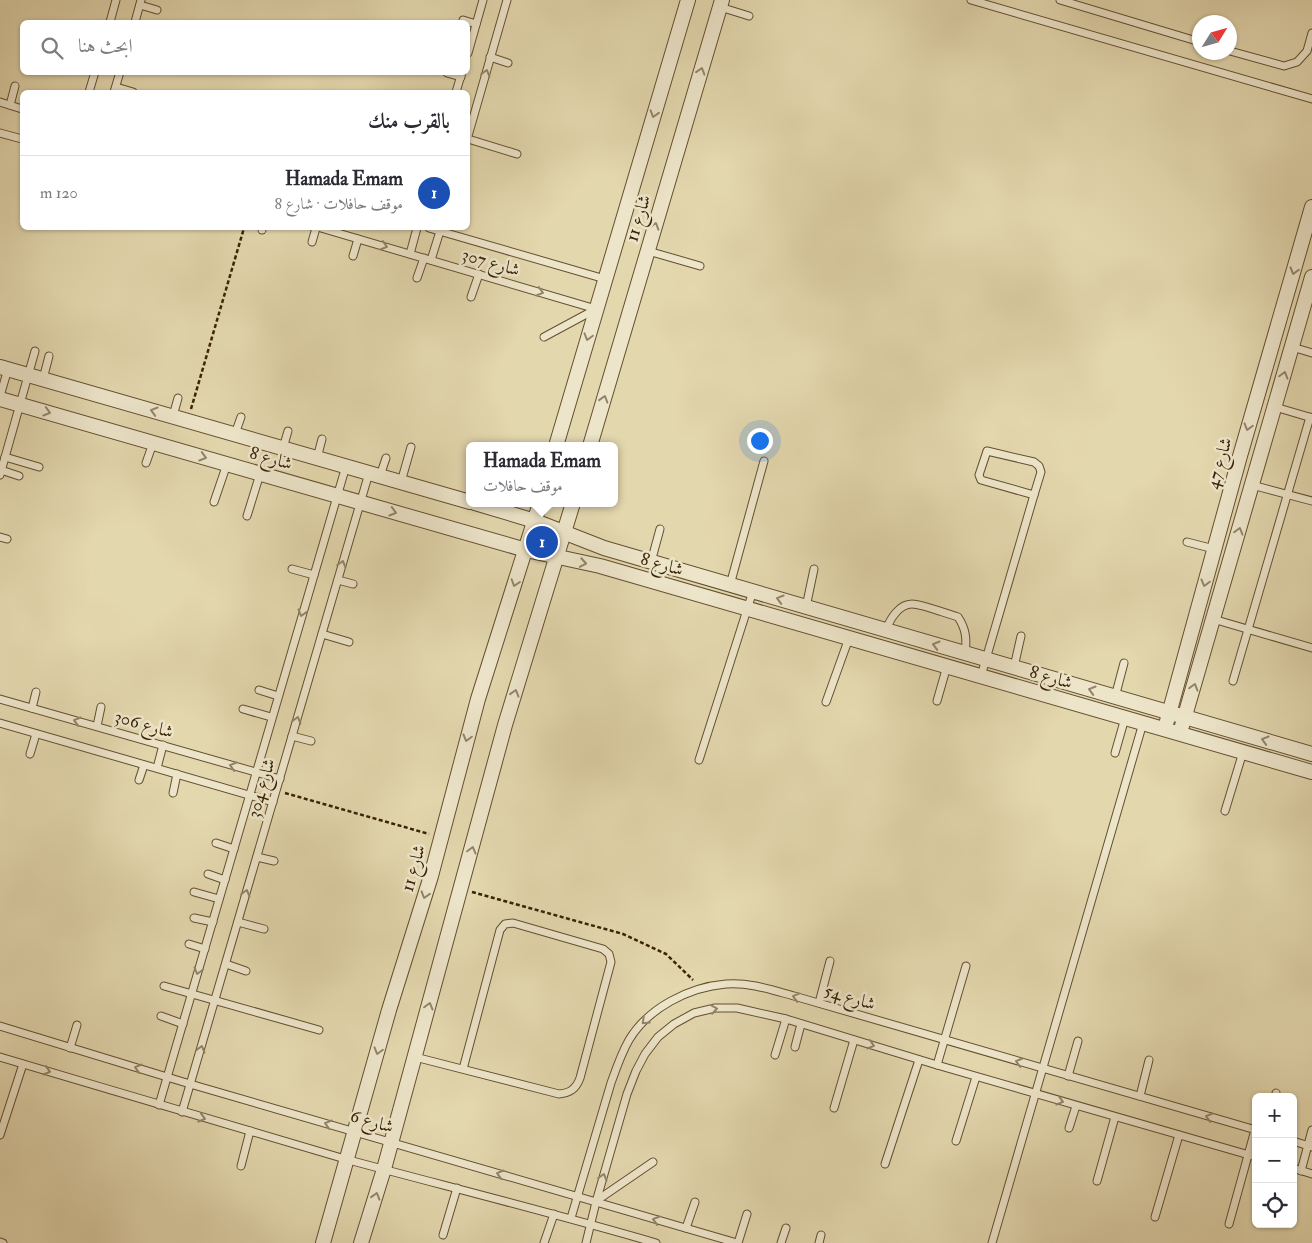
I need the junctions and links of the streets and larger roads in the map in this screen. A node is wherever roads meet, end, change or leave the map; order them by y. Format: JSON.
{"nodes":[{"id":1,"x":688,"y":0,"type":"edge"},
{"id":2,"x":721,"y":3,"type":"edge"},
{"id":3,"x":1312,"y":207,"type":"edge"},
{"id":4,"x":1312,"y":277,"type":"edge"},
{"id":5,"x":4,"y":368,"type":"edge"},
{"id":6,"x":0,"y":397,"type":"edge"},
{"id":7,"x":557,"y":442,"type":"edge"},
{"id":8,"x":591,"y":442,"type":"edge"},
{"id":9,"x":466,"y":501,"type":"edge"},
{"id":10,"x":488,"y":507,"type":"edge"},
{"id":11,"x":539,"y":507,"type":"edge"},
{"id":12,"x":572,"y":507,"type":"edge"},
{"id":13,"x":534,"y":521,"type":"junction"},
{"id":14,"x":564,"y":531,"type":"junction"},
{"id":15,"x":526,"y":550,"type":"junction"},
{"id":16,"x":556,"y":558,"type":"junction"},
{"id":17,"x":1169,"y":712,"type":"junction"},
{"id":18,"x":1185,"y":717,"type":"junction"},
{"id":19,"x":1164,"y":730,"type":"junction"},
{"id":20,"x":1180,"y":734,"type":"junction"},
{"id":21,"x":1312,"y":754,"type":"edge"},
{"id":22,"x":1312,"y":772,"type":"edge"},
{"id":23,"x":323,"y":1243,"type":"edge"},
{"id":24,"x":361,"y":1243,"type":"edge"}],
"edges":[{"from":1,"to":7,"type":"street","name":"شارع 11","one_way":true},
{"from":8,"to":2,"type":"street","name":"شارع 11","one_way":true},
{"from":3,"to":17,"type":"street","name":"شارع 47","one_way":true},
{"from":18,"to":4,"type":"street","one_way":true},
{"from":9,"to":5,"type":"street","name":"شارع 8","one_way":true},
{"from":6,"to":15,"type":"street","name":"شارع 8","one_way":true},
{"from":10,"to":13,"type":"street","name":"شارع 8"},
{"from":11,"to":13,"type":"street","name":"شارع 11"},
{"from":12,"to":14,"type":"street"},
{"from":13,"to":14,"type":"street","name":"شارع 8"},
{"from":13,"to":15,"type":"street","name":"شارع 11"},
{"from":14,"to":16,"type":"street"},
{"from":17,"to":14,"type":"street","name":"شارع 8","one_way":true},
{"from":15,"to":16,"type":"street","name":"شارع 8"},
{"from":15,"to":23,"type":"street","name":"شارع 11","one_way":true},
{"from":16,"to":19,"type":"street","name":"شارع 8","one_way":true},
{"from":24,"to":16,"type":"street","one_way":true},
{"from":17,"to":18,"type":"street","name":"شارع 8"},
{"from":17,"to":19,"type":"street","name":"شارع 47"},
{"from":18,"to":20,"type":"street"},
{"from":21,"to":18,"type":"street","name":"شارع 8","one_way":true},
{"from":19,"to":20,"type":"street","name":"شارع 8"},
{"from":20,"to":22,"type":"street","name":"شارع 8"}]}
